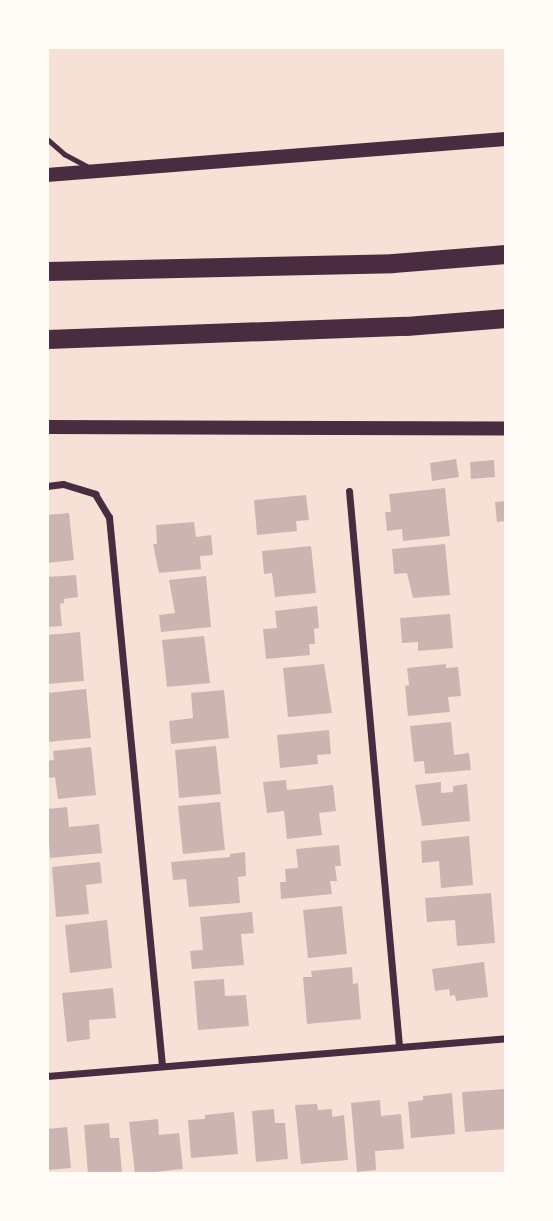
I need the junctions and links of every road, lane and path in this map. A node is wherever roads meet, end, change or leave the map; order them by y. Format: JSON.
{"nodes":[{"id":1,"x":47,"y":139,"type":"edge"},
{"id":2,"x":506,"y":139,"type":"edge"},
{"id":3,"x":97,"y":171,"type":"junction"},
{"id":4,"x":47,"y":175,"type":"edge"},
{"id":5,"x":506,"y":254,"type":"edge"},
{"id":6,"x":47,"y":271,"type":"edge"},
{"id":7,"x":506,"y":318,"type":"edge"},
{"id":8,"x":47,"y":339,"type":"edge"},
{"id":9,"x":47,"y":427,"type":"edge"},
{"id":10,"x":506,"y":429,"type":"edge"},
{"id":11,"x":47,"y":486,"type":"edge"},
{"id":12,"x":349,"y":491,"type":"dead end"},
{"id":13,"x":506,"y":1038,"type":"edge"},
{"id":14,"x":400,"y":1046,"type":"junction"},
{"id":15,"x":162,"y":1065,"type":"junction"},
{"id":16,"x":47,"y":1076,"type":"edge"}],
"edges":[{"from":1,"to":3,"type":"lane"},
{"from":2,"to":3,"type":"main road"},
{"from":3,"to":4,"type":"main road"},
{"from":5,"to":6,"type":"highway"},
{"from":7,"to":8,"type":"highway"},
{"from":9,"to":10,"type":"main road"},
{"from":11,"to":15,"type":"street"},
{"from":12,"to":14,"type":"street"},
{"from":13,"to":14,"type":"street"},
{"from":14,"to":15,"type":"street"},
{"from":15,"to":16,"type":"street"}]}
